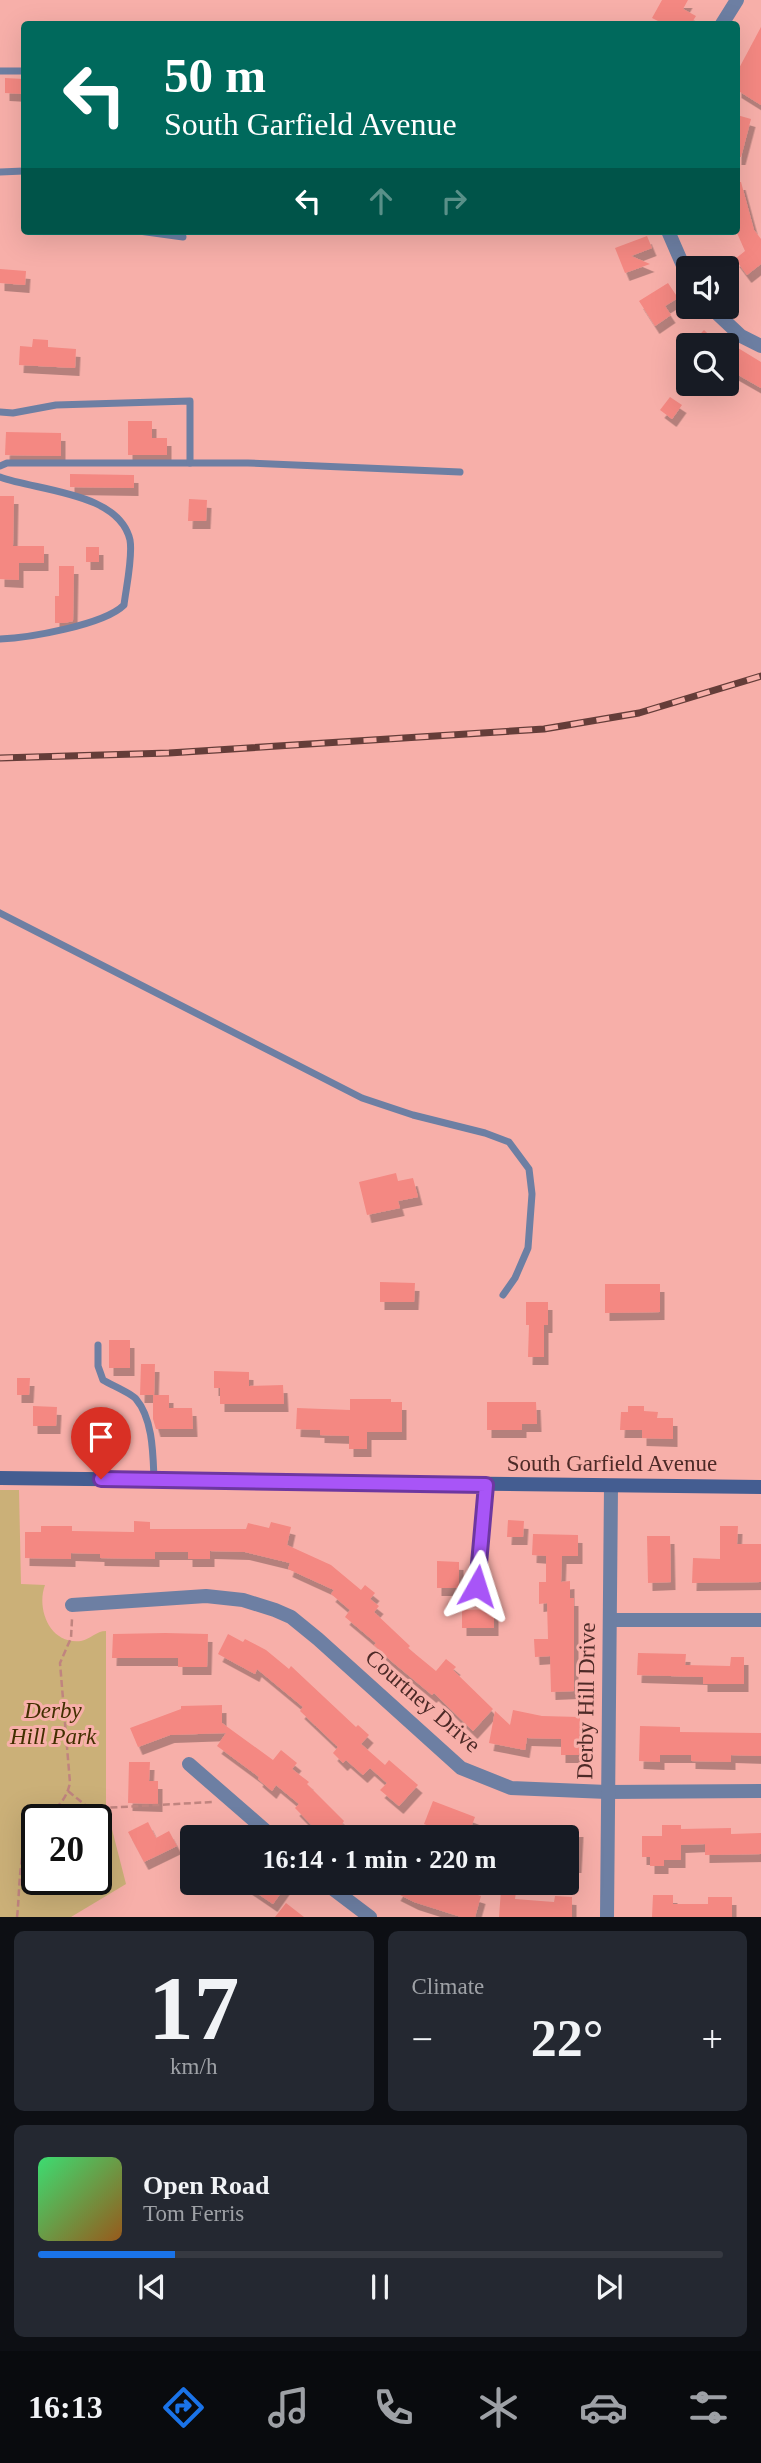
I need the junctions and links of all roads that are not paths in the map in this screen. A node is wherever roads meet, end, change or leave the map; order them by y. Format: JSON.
{"nodes":[{"id":1,"x":737,"y":0,"type":"edge"},
{"id":2,"x":724,"y":21,"type":"edge"},
{"id":3,"x":0,"y":71,"type":"edge"},
{"id":4,"x":21,"y":71,"type":"edge"},
{"id":5,"x":21,"y":171,"type":"edge"},
{"id":6,"x":0,"y":172,"type":"edge"},
{"id":7,"x":168,"y":235,"type":"edge"},
{"id":8,"x":670,"y":235,"type":"edge"},
{"id":9,"x":183,"y":237,"type":"dead end"},
{"id":10,"x":679,"y":256,"type":"edge"},
{"id":11,"x":723,"y":319,"type":"edge"},
{"id":12,"x":761,"y":346,"type":"edge"},
{"id":13,"x":0,"y":412,"type":"edge"},
{"id":14,"x":190,"y":463,"type":"junction"},
{"id":15,"x":0,"y":466,"type":"edge"},
{"id":16,"x":460,"y":472,"type":"dead end"},
{"id":17,"x":0,"y":477,"type":"edge"},
{"id":18,"x":0,"y":639,"type":"edge"},
{"id":19,"x":0,"y":913,"type":"edge"},
{"id":20,"x":503,"y":1295,"type":"dead end"},
{"id":21,"x":98,"y":1345,"type":"dead end"},
{"id":22,"x":0,"y":1478,"type":"edge"},
{"id":23,"x":154,"y":1480,"type":"junction"},
{"id":24,"x":486,"y":1485,"type":"junction"},
{"id":25,"x":611,"y":1486,"type":"junction"},
{"id":26,"x":761,"y":1487,"type":"edge"},
{"id":27,"x":471,"y":1597,"type":"dead end"},
{"id":28,"x":72,"y":1605,"type":"road end"},
{"id":29,"x":610,"y":1620,"type":"junction"},
{"id":30,"x":761,"y":1620,"type":"edge"},
{"id":31,"x":189,"y":1764,"type":"dead end"},
{"id":32,"x":761,"y":1791,"type":"edge"},
{"id":33,"x":607,"y":1792,"type":"junction"},
{"id":34,"x":259,"y":1825,"type":"edge"},
{"id":35,"x":339,"y":1895,"type":"edge"},
{"id":36,"x":370,"y":1917,"type":"edge"},
{"id":37,"x":607,"y":1917,"type":"edge"}],
"edges":[{"from":1,"to":2,"type":"street"},
{"from":3,"to":4,"type":"lane"},
{"from":5,"to":6,"type":"lane"},
{"from":7,"to":9,"type":"lane"},
{"from":8,"to":10,"type":"street"},
{"from":11,"to":12,"type":"street"},
{"from":13,"to":14,"type":"lane"},
{"from":14,"to":15,"type":"lane"},
{"from":14,"to":16,"type":"lane"},
{"from":17,"to":18,"type":"lane"},
{"from":19,"to":20,"type":"lane"},
{"from":21,"to":23,"type":"lane"},
{"from":22,"to":23,"type":"street","name":"South Garfield Avenue"},
{"from":23,"to":24,"type":"street","name":"South Garfield Avenue"},
{"from":24,"to":25,"type":"street","name":"South Garfield Avenue"},
{"from":24,"to":27,"type":"lane"},
{"from":25,"to":26,"type":"street","name":"South Garfield Avenue"},
{"from":25,"to":29,"type":"street","name":"Derby Hill Drive"},
{"from":28,"to":33,"type":"street","name":"Courtney Drive"},
{"from":29,"to":30,"type":"street"},
{"from":29,"to":33,"type":"street","name":"Derby Hill Drive"},
{"from":31,"to":34,"type":"street"},
{"from":32,"to":33,"type":"street","name":"Courtney Drive"},
{"from":33,"to":37,"type":"street","name":"Derby Hill Drive"},
{"from":35,"to":36,"type":"street"}]}
